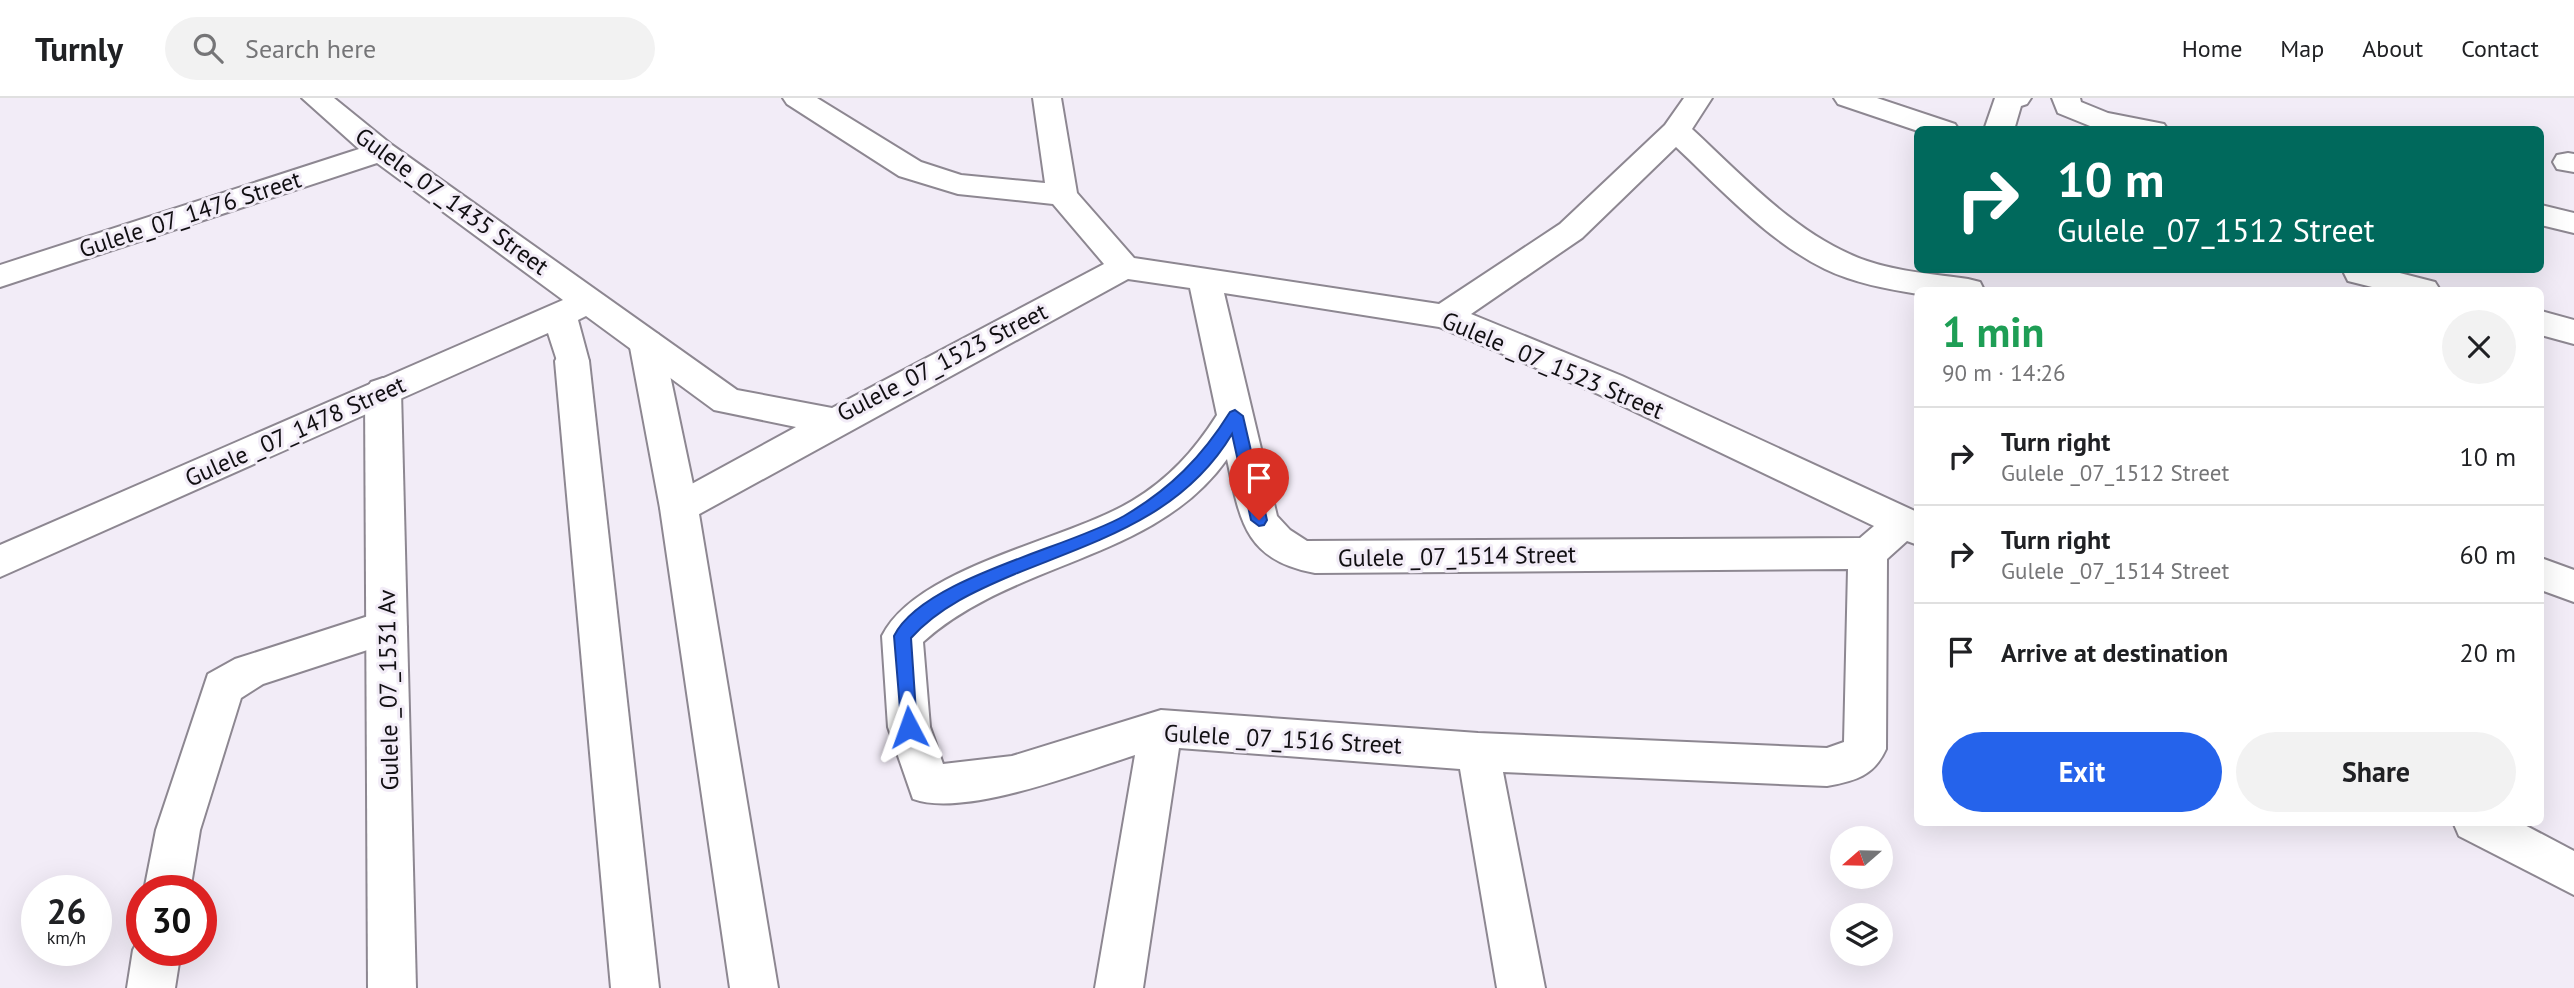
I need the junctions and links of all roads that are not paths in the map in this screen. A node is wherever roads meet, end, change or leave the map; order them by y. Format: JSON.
{"nodes":[{"id":1,"x":316,"y":98,"type":"edge"},
{"id":2,"x":797,"y":98,"type":"edge"},
{"id":3,"x":1047,"y":98,"type":"edge"},
{"id":4,"x":1698,"y":98,"type":"edge"},
{"id":5,"x":1848,"y":98,"type":"edge"},
{"id":6,"x":2017,"y":98,"type":"edge"},
{"id":7,"x":2035,"y":98,"type":"edge"},
{"id":8,"x":2067,"y":103,"type":"edge"},
{"id":9,"x":1933,"y":126,"type":"edge"},
{"id":10,"x":2000,"y":126,"type":"edge"},
{"id":11,"x":2130,"y":126,"type":"edge"},
{"id":12,"x":1676,"y":131,"type":"junction"},
{"id":13,"x":381,"y":152,"type":"junction"},
{"id":14,"x":1062,"y":195,"type":"junction"},
{"id":15,"x":2544,"y":216,"type":"edge"},
{"id":16,"x":2574,"y":223,"type":"edge"},
{"id":17,"x":1124,"y":267,"type":"junction"},
{"id":18,"x":2360,"y":273,"type":"dead end"},
{"id":19,"x":0,"y":276,"type":"edge"},
{"id":20,"x":1205,"y":281,"type":"junction"},
{"id":21,"x":1952,"y":287,"type":"edge"},
{"id":22,"x":2412,"y":287,"type":"edge"},
{"id":23,"x":575,"y":307,"type":"junction"},
{"id":24,"x":1445,"y":316,"type":"junction"},
{"id":25,"x":2544,"y":324,"type":"edge"},
{"id":26,"x":2574,"y":332,"type":"edge"},
{"id":27,"x":646,"y":342,"type":"junction"},
{"id":28,"x":383,"y":391,"type":"junction"},
{"id":29,"x":1235,"y":416,"type":"junction"},
{"id":30,"x":836,"y":422,"type":"junction"},
{"id":31,"x":679,"y":508,"type":"junction"},
{"id":32,"x":1911,"y":526,"type":"edge"},
{"id":33,"x":1868,"y":553,"type":"junction"},
{"id":34,"x":0,"y":562,"type":"edge"},
{"id":35,"x":2544,"y":574,"type":"edge"},
{"id":36,"x":2574,"y":586,"type":"edge"},
{"id":37,"x":387,"y":627,"type":"junction"},
{"id":38,"x":1161,"y":728,"type":"junction"},
{"id":39,"x":1478,"y":751,"type":"junction"},
{"id":40,"x":2483,"y":826,"type":"edge"},
{"id":41,"x":2574,"y":874,"type":"edge"},
{"id":42,"x":170,"y":875,"type":"edge"},
{"id":43,"x":154,"y":966,"type":"edge"},
{"id":44,"x":151,"y":988,"type":"edge"},
{"id":45,"x":393,"y":988,"type":"edge"},
{"id":46,"x":635,"y":988,"type":"edge"},
{"id":47,"x":754,"y":988,"type":"edge"},
{"id":48,"x":1119,"y":988,"type":"edge"},
{"id":49,"x":1521,"y":988,"type":"edge"}],
"edges":[{"from":1,"to":13,"type":"main road","name":"Gulele_07_1435 Street"},
{"from":2,"to":14,"type":"main road"},
{"from":3,"to":14,"type":"main road"},
{"from":4,"to":12,"type":"main road"},
{"from":5,"to":9,"type":"main road"},
{"from":6,"to":10,"type":"main road"},
{"from":7,"to":8,"type":"main road"},
{"from":8,"to":11,"type":"main road"},
{"from":12,"to":21,"type":"main road"},
{"from":12,"to":24,"type":"main road"},
{"from":13,"to":19,"type":"main road","name":"Gulele_07_1476 Street"},
{"from":13,"to":23,"type":"main road","name":"Gulele_07_1435 Street"},
{"from":14,"to":17,"type":"main road"},
{"from":15,"to":16,"type":"main road"},
{"from":17,"to":20,"type":"main road","name":"Gulele _07_1523 Street"},
{"from":17,"to":30,"type":"main road","name":"Gulele_07_1523 Street"},
{"from":18,"to":22,"type":"main road"},
{"from":20,"to":24,"type":"main road","name":"Gulele _07_1523 Street"},
{"from":20,"to":29,"type":"main road","name":"Gulele _07_1514 Street"},
{"from":23,"to":27,"type":"main road","name":"Gulele_07_1435 Street"},
{"from":23,"to":28,"type":"main road","name":"Gulele _07_1478 Street"},
{"from":23,"to":46,"type":"main road"},
{"from":24,"to":32,"type":"main road","name":"Gulele _07_1523 Street"},
{"from":25,"to":26,"type":"main road"},
{"from":27,"to":30,"type":"main road","name":"Gulele_07_1523 Street"},
{"from":27,"to":31,"type":"main road"},
{"from":28,"to":34,"type":"main road","name":"Gulele _07_1478 Street"},
{"from":28,"to":37,"type":"main road","name":"Gulele _07_1531 Av"},
{"from":29,"to":33,"type":"main road","name":"Gulele _07_1514 Street"},
{"from":29,"to":38,"type":"main road","name":"Gulele _07_1516 Street"},
{"from":30,"to":31,"type":"main road"},
{"from":31,"to":47,"type":"main road"},
{"from":32,"to":33,"type":"main road"},
{"from":33,"to":39,"type":"main road","name":"Gulele _07_1516 Street"},
{"from":35,"to":36,"type":"main road"},
{"from":37,"to":42,"type":"main road"},
{"from":37,"to":45,"type":"main road","name":"Gulele _07_1531 Av"},
{"from":38,"to":39,"type":"main road","name":"Gulele _07_1516 Street"},
{"from":38,"to":48,"type":"main road"},
{"from":39,"to":49,"type":"main road"},
{"from":40,"to":41,"type":"main road"},
{"from":43,"to":44,"type":"main road"}]}
